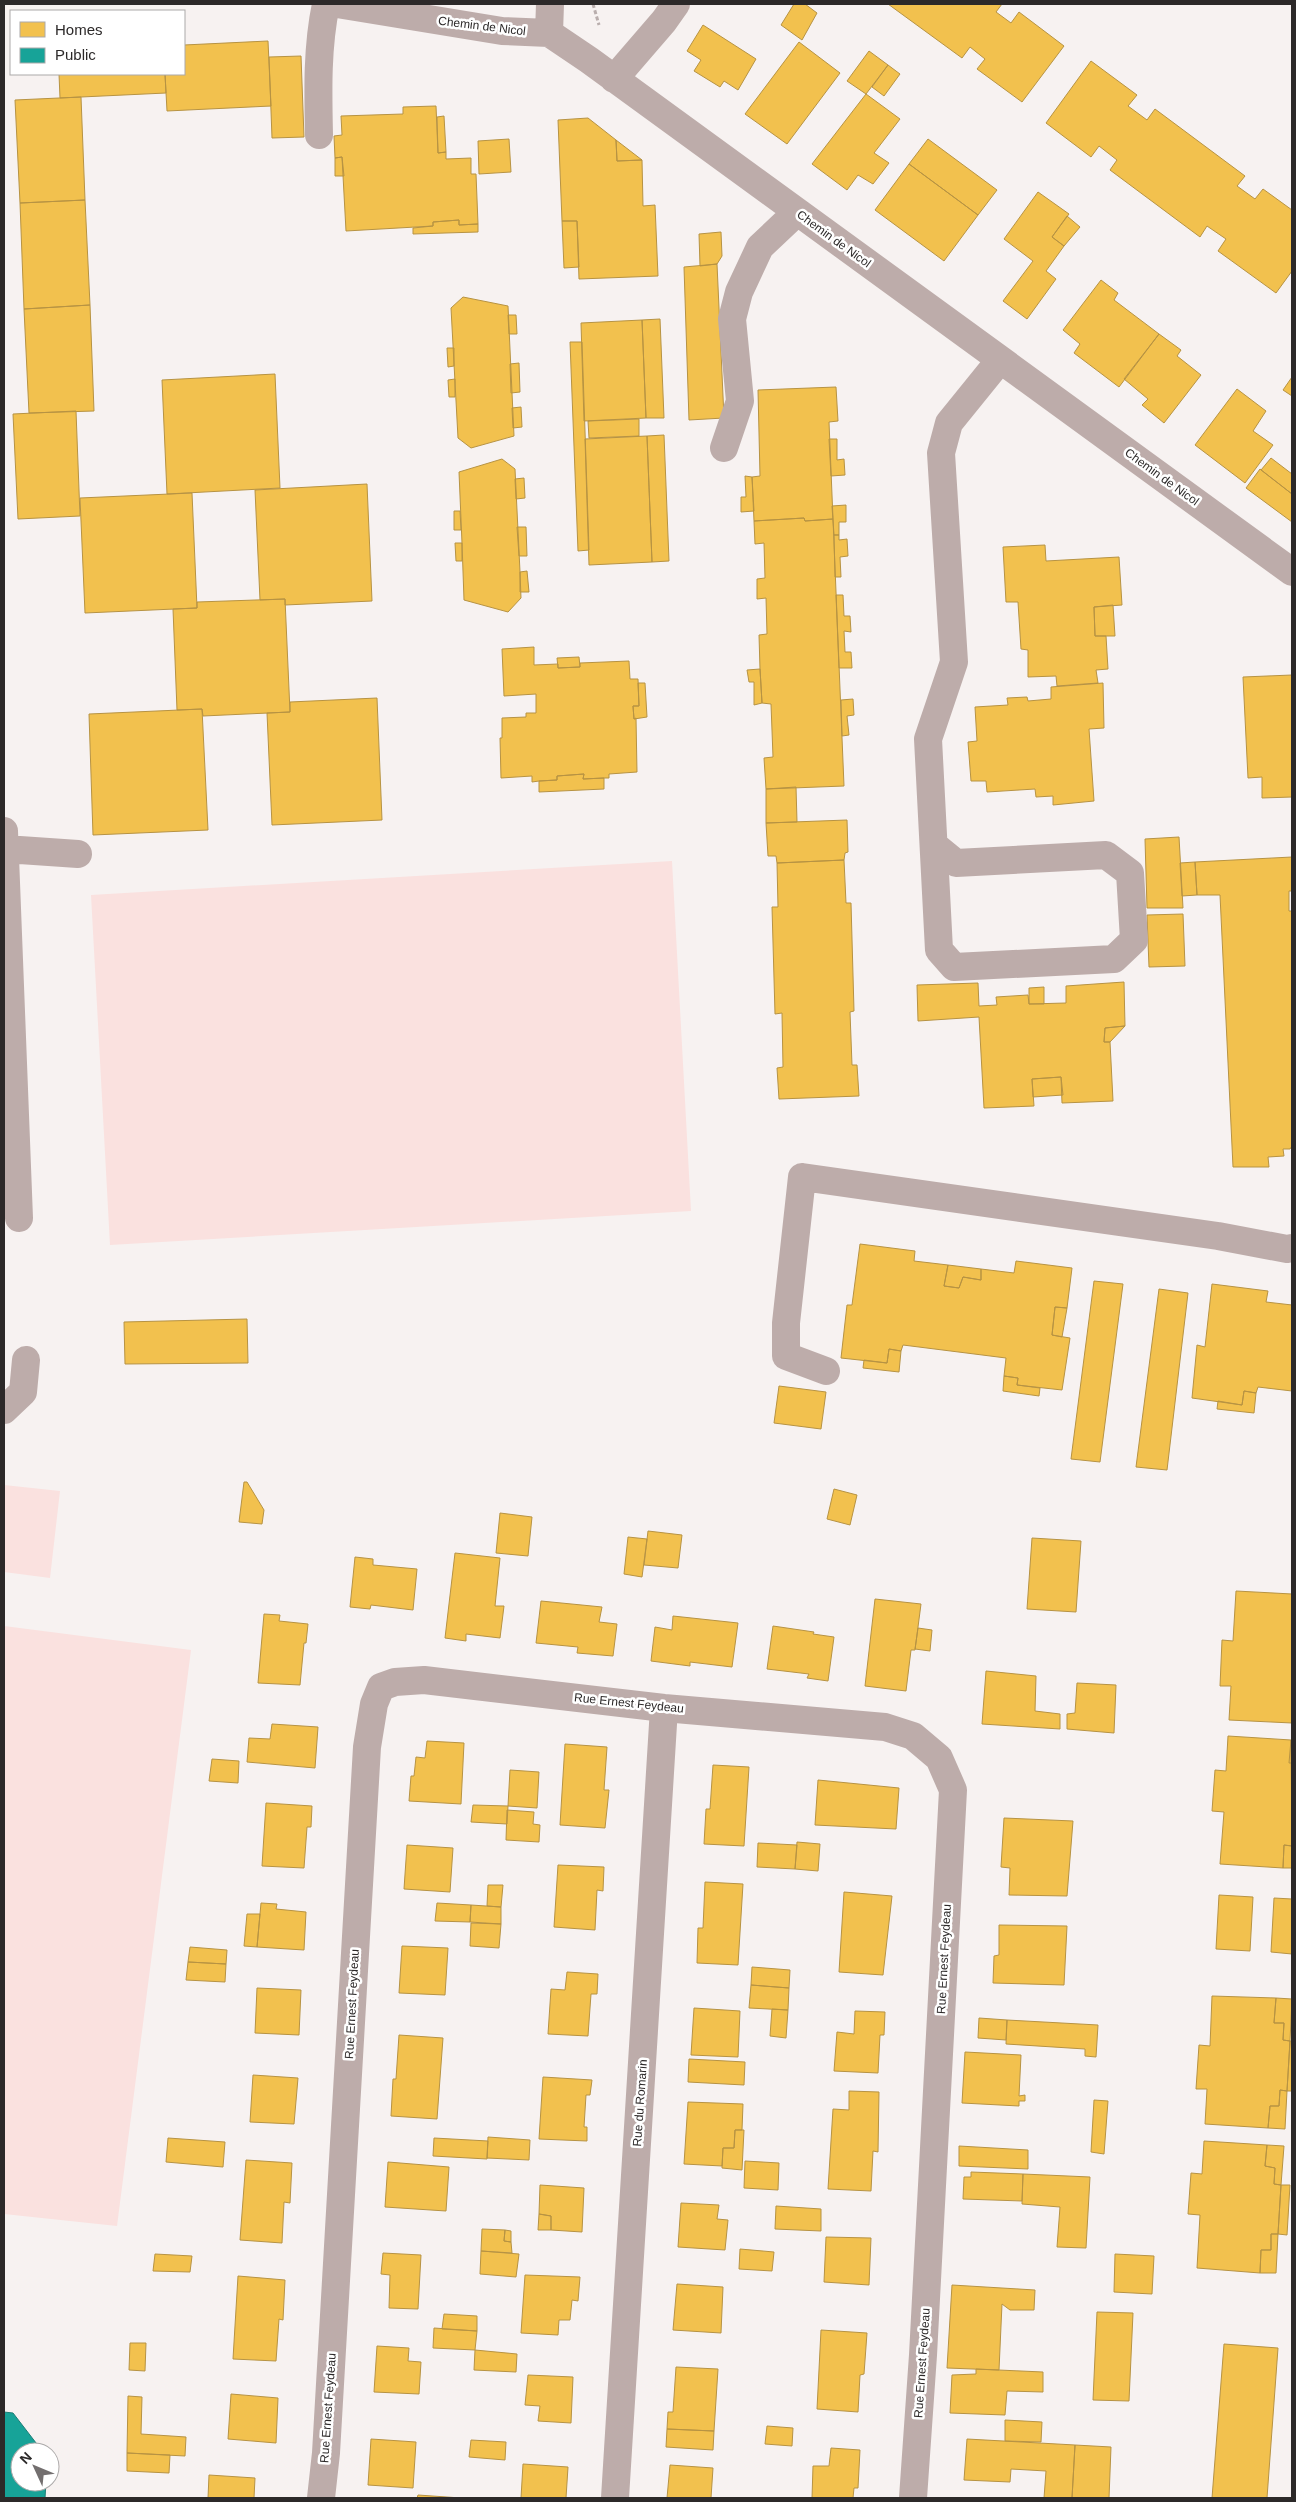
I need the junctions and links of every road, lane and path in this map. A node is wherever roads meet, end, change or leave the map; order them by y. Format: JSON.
{"nodes":[{"id":1,"x":326,"y":4,"type":"edge"},
{"id":2,"x":337,"y":4,"type":"edge"},
{"id":3,"x":550,"y":4,"type":"edge"},
{"id":4,"x":676,"y":4,"type":"edge"},
{"id":5,"x":549,"y":33,"type":"junction"},
{"id":6,"x":614,"y":80,"type":"junction"},
{"id":7,"x":319,"y":135,"type":"dead end"},
{"id":8,"x":797,"y":212,"type":"junction"},
{"id":9,"x":1000,"y":360,"type":"junction"},
{"id":10,"x":724,"y":448,"type":"dead end"},
{"id":11,"x":1292,"y":572,"type":"edge"},
{"id":12,"x":4,"y":840,"type":"edge"},
{"id":13,"x":934,"y":845,"type":"junction"},
{"id":14,"x":78,"y":854,"type":"dead end"},
{"id":15,"x":19,"y":1218,"type":"dead end"},
{"id":16,"x":1292,"y":1248,"type":"edge"},
{"id":17,"x":26,"y":1360,"type":"dead end"},
{"id":18,"x":826,"y":1371,"type":"dead end"},
{"id":19,"x":4,"y":1410,"type":"edge"},
{"id":20,"x":664,"y":1708,"type":"junction"},
{"id":21,"x":321,"y":2498,"type":"edge"},
{"id":22,"x":615,"y":2498,"type":"edge"},
{"id":23,"x":913,"y":2498,"type":"edge"}],
"edges":[{"from":1,"to":7,"type":"street"},
{"from":2,"to":5,"type":"street","name":"Chemin de Nicol"},
{"from":3,"to":5,"type":"street"},
{"from":4,"to":6,"type":"street"},
{"from":5,"to":6,"type":"street","name":"Chemin de Nicol"},
{"from":6,"to":8,"type":"street","name":"Chemin de Nicol"},
{"from":8,"to":9,"type":"street","name":"Chemin de Nicol"},
{"from":8,"to":10,"type":"street"},
{"from":9,"to":11,"type":"street","name":"Chemin de Nicol"},
{"from":9,"to":13,"type":"street"},
{"from":12,"to":14,"type":"street"},
{"from":12,"to":15,"type":"street"},
{"from":13,"to":13,"type":"street"},
{"from":16,"to":18,"type":"street"},
{"from":17,"to":19,"type":"street"},
{"from":20,"to":21,"type":"street","name":"Rue Ernest Feydeau"},
{"from":20,"to":22,"type":"street","name":"Rue du Romarin"},
{"from":20,"to":23,"type":"street","name":"Rue Ernest Feydeau"}]}
